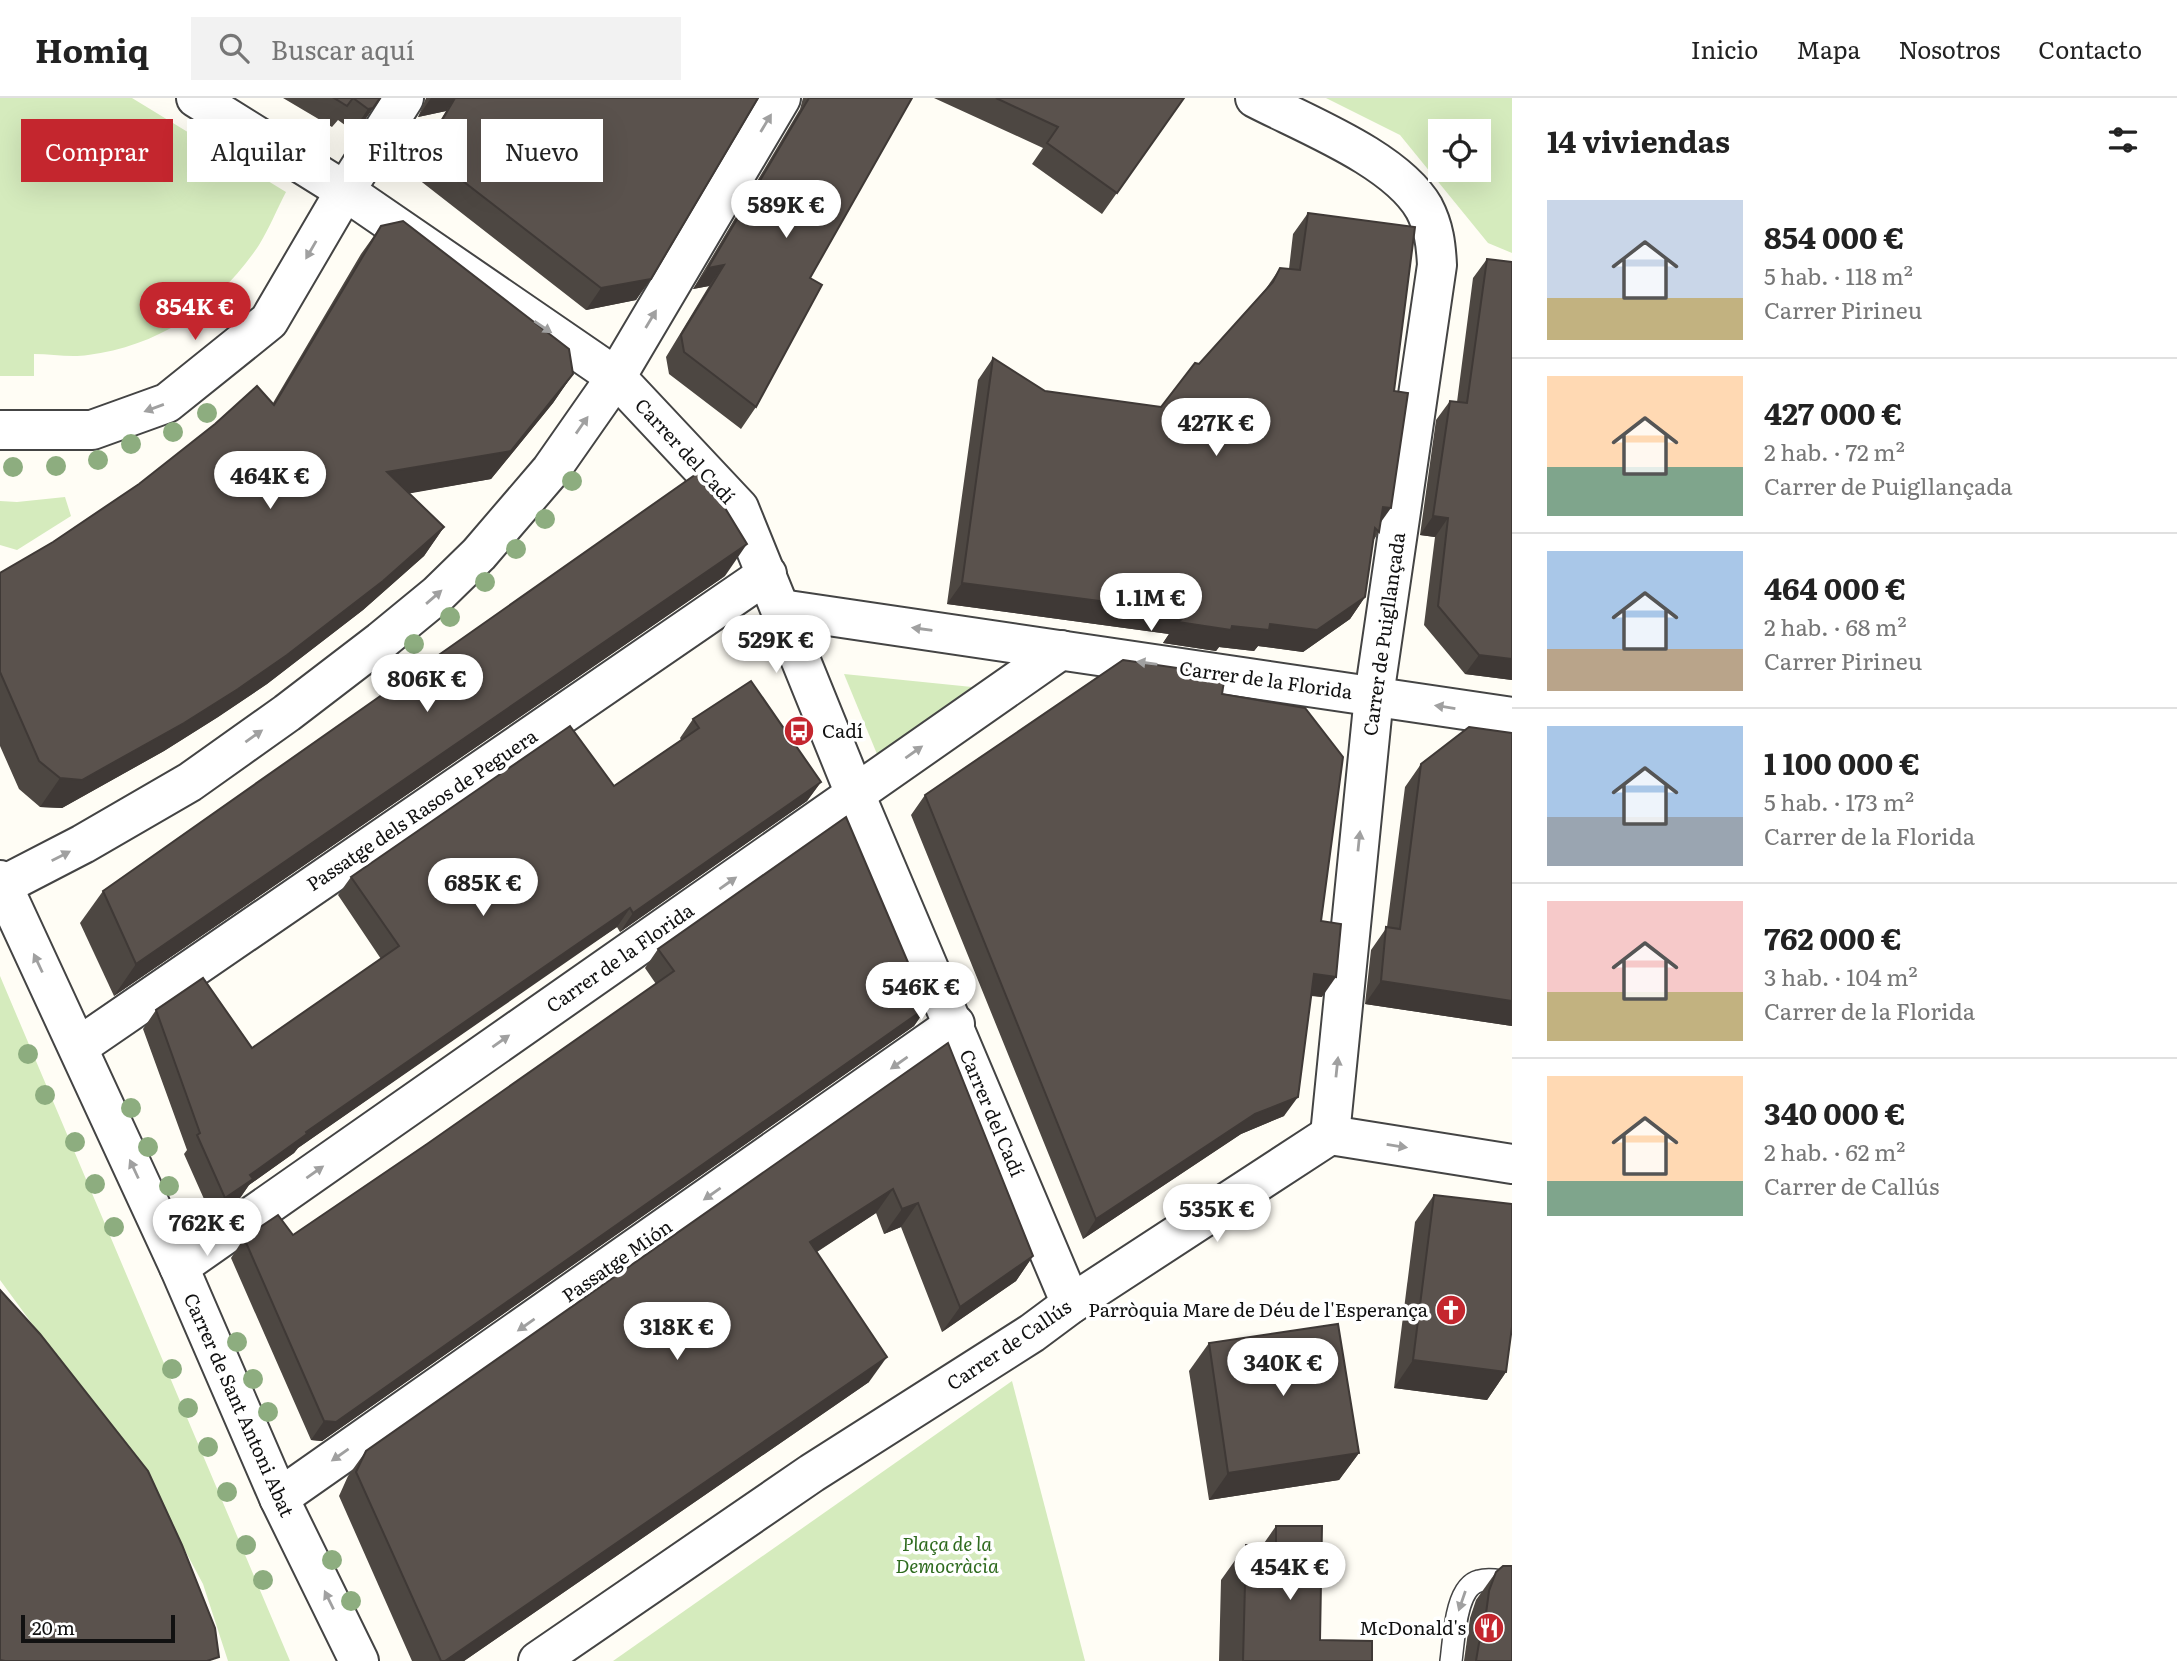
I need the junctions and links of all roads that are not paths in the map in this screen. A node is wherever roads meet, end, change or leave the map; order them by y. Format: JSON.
{"nodes":[{"id":1,"x":196,"y":98,"type":"edge"},
{"id":2,"x":404,"y":98,"type":"edge"},
{"id":3,"x":781,"y":98,"type":"edge"},
{"id":4,"x":1255,"y":98,"type":"edge"},
{"id":5,"x":345,"y":191,"type":"junction"},
{"id":6,"x":616,"y":377,"type":"junction"},
{"id":7,"x":0,"y":430,"type":"edge"},
{"id":8,"x":766,"y":574,"type":"junction"},
{"id":9,"x":781,"y":609,"type":"junction"},
{"id":10,"x":1061,"y":650,"type":"junction"},
{"id":11,"x":1374,"y":696,"type":"junction"},
{"id":12,"x":1512,"y":717,"type":"edge"},
{"id":13,"x":855,"y":793,"type":"junction"},
{"id":14,"x":1,"y":884,"type":"edge"},
{"id":15,"x":955,"y":1024,"type":"junction"},
{"id":16,"x":78,"y":1047,"type":"junction"},
{"id":17,"x":1330,"y":1135,"type":"junction"},
{"id":18,"x":1512,"y":1164,"type":"edge"},
{"id":19,"x":178,"y":1267,"type":"junction"},
{"id":20,"x":1071,"y":1304,"type":"junction"},
{"id":21,"x":279,"y":1498,"type":"junction"},
{"id":22,"x":1512,"y":1583,"type":"edge"},
{"id":23,"x":359,"y":1661,"type":"edge"},
{"id":24,"x":538,"y":1661,"type":"edge"},
{"id":25,"x":1451,"y":1661,"type":"edge"}],
"edges":[{"from":1,"to":5,"type":"street","name":"Carrer del Cadí"},
{"from":2,"to":5,"type":"street"},
{"from":6,"to":3,"type":"street","one_way":true},
{"from":4,"to":11,"type":"street","name":"Carrer de Puigllançada"},
{"from":5,"to":6,"type":"street","name":"Carrer del Cadí","one_way":true},
{"from":5,"to":7,"type":"street","one_way":true},
{"from":6,"to":8,"type":"street","name":"Carrer del Cadí"},
{"from":14,"to":6,"type":"street","one_way":true},
{"from":8,"to":9,"type":"street","name":"Carrer del Cadí"},
{"from":8,"to":16,"type":"street","name":"Passatge dels Rasos de Peguera"},
{"from":10,"to":9,"type":"street","name":"Carrer de la Florida","one_way":true},
{"from":9,"to":13,"type":"street","name":"Carrer del Cadí"},
{"from":11,"to":10,"type":"street","name":"Carrer de la Florida","one_way":true},
{"from":13,"to":10,"type":"street","name":"Carrer de la Florida","one_way":true},
{"from":12,"to":11,"type":"street","name":"Carrer de la Florida","one_way":true},
{"from":17,"to":11,"type":"street","name":"Carrer de Puigllançada","one_way":true},
{"from":13,"to":15,"type":"street","name":"Carrer del Cadí"},
{"from":19,"to":13,"type":"street","name":"Carrer de la Florida","one_way":true},
{"from":16,"to":14,"type":"street","name":"Carrer de Sant Antoni Abat","one_way":true},
{"from":15,"to":20,"type":"street","name":"Carrer del Cadí"},
{"from":15,"to":21,"type":"street","name":"Passatge Mión","one_way":true},
{"from":19,"to":16,"type":"street","name":"Carrer de Sant Antoni Abat","one_way":true},
{"from":17,"to":18,"type":"street","one_way":true},
{"from":17,"to":20,"type":"street","name":"Carrer de Callús"},
{"from":19,"to":21,"type":"street","name":"Carrer de Sant Antoni Abat"},
{"from":20,"to":24,"type":"street","name":"Carrer de Callús"},
{"from":23,"to":21,"type":"street","name":"Carrer de Sant Antoni Abat","one_way":true},
{"from":22,"to":25,"type":"lane","one_way":true}]}
